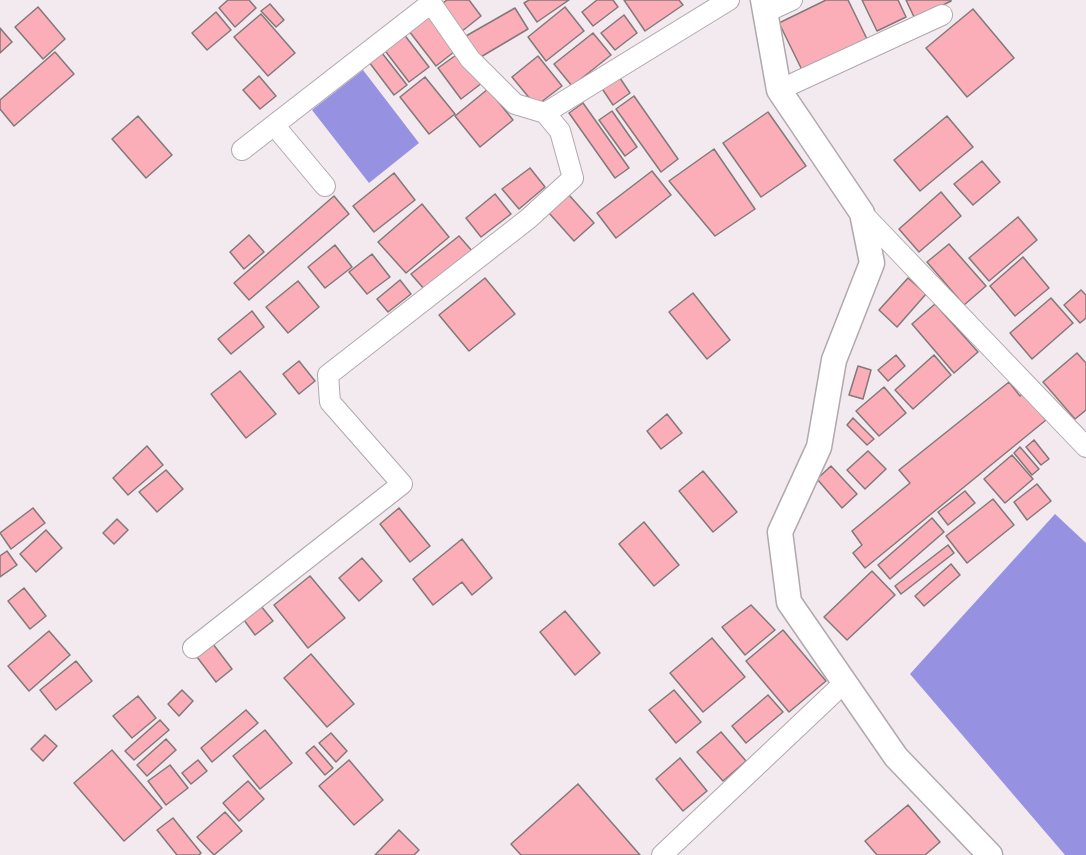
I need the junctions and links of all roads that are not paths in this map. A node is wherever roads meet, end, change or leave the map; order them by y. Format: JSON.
{"nodes":[{"id":1,"x":729,"y":0,"type":"edge"},
{"id":2,"x":792,"y":0,"type":"edge"},
{"id":3,"x":764,"y":6,"type":"edge"},
{"id":4,"x":942,"y":15,"type":"dead end"},
{"id":5,"x":779,"y":90,"type":"junction"},
{"id":6,"x":545,"y":113,"type":"junction"},
{"id":7,"x":274,"y":125,"type":"junction"},
{"id":8,"x":242,"y":150,"type":"dead end"},
{"id":9,"x":325,"y":186,"type":"dead end"},
{"id":10,"x":862,"y":213,"type":"junction"},
{"id":11,"x":1086,"y":447,"type":"edge"},
{"id":12,"x":193,"y":648,"type":"dead end"},
{"id":13,"x":844,"y":683,"type":"junction"},
{"id":14,"x":662,"y":855,"type":"edge"},
{"id":15,"x":990,"y":855,"type":"edge"}],
"edges":[{"from":1,"to":6,"type":"street"},
{"from":2,"to":3,"type":"street"},
{"from":3,"to":5,"type":"street"},
{"from":4,"to":5,"type":"street"},
{"from":5,"to":10,"type":"street"},
{"from":6,"to":7,"type":"street"},
{"from":6,"to":12,"type":"street"},
{"from":7,"to":8,"type":"street"},
{"from":7,"to":9,"type":"street"},
{"from":10,"to":11,"type":"street"},
{"from":10,"to":13,"type":"street"},
{"from":13,"to":14,"type":"street"},
{"from":13,"to":15,"type":"street"}]}
